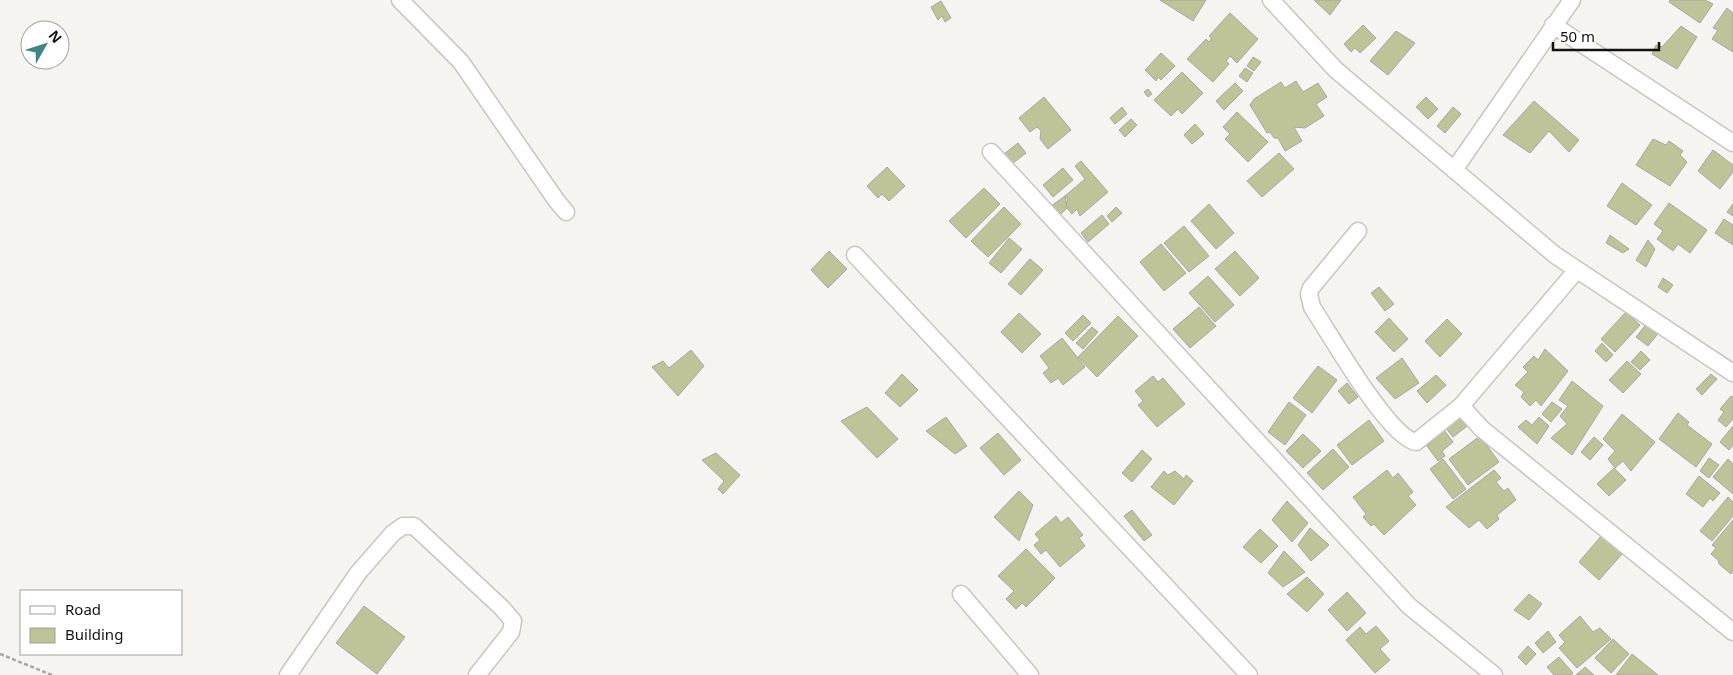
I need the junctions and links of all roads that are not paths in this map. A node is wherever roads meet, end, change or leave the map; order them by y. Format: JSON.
{"nodes":[{"id":1,"x":400,"y":0,"type":"edge"},
{"id":2,"x":1572,"y":0,"type":"edge"},
{"id":3,"x":1278,"y":3,"type":"edge"},
{"id":4,"x":1553,"y":25,"type":"junction"},
{"id":5,"x":1733,"y":143,"type":"edge"},
{"id":6,"x":991,"y":152,"type":"dead end"},
{"id":7,"x":1454,"y":170,"type":"junction"},
{"id":8,"x":566,"y":212,"type":"dead end"},
{"id":9,"x":1358,"y":231,"type":"dead end"},
{"id":10,"x":855,"y":255,"type":"dead end"},
{"id":11,"x":1576,"y":271,"type":"junction"},
{"id":12,"x":1733,"y":373,"type":"edge"},
{"id":13,"x":1461,"y":406,"type":"junction"},
{"id":14,"x":961,"y":594,"type":"dead end"},
{"id":15,"x":1733,"y":632,"type":"edge"},
{"id":16,"x":288,"y":675,"type":"edge"},
{"id":17,"x":477,"y":675,"type":"edge"},
{"id":18,"x":1030,"y":675,"type":"edge"},
{"id":19,"x":1249,"y":675,"type":"edge"},
{"id":20,"x":1494,"y":675,"type":"edge"}],
"edges":[{"from":1,"to":8,"type":"street"},
{"from":2,"to":4,"type":"street"},
{"from":3,"to":7,"type":"street"},
{"from":4,"to":5,"type":"street"},
{"from":4,"to":7,"type":"street"},
{"from":6,"to":20,"type":"street"},
{"from":7,"to":11,"type":"street"},
{"from":9,"to":13,"type":"street"},
{"from":10,"to":19,"type":"street"},
{"from":11,"to":12,"type":"street"},
{"from":11,"to":13,"type":"street"},
{"from":13,"to":15,"type":"street"},
{"from":14,"to":18,"type":"street"},
{"from":16,"to":17,"type":"street"}]}
